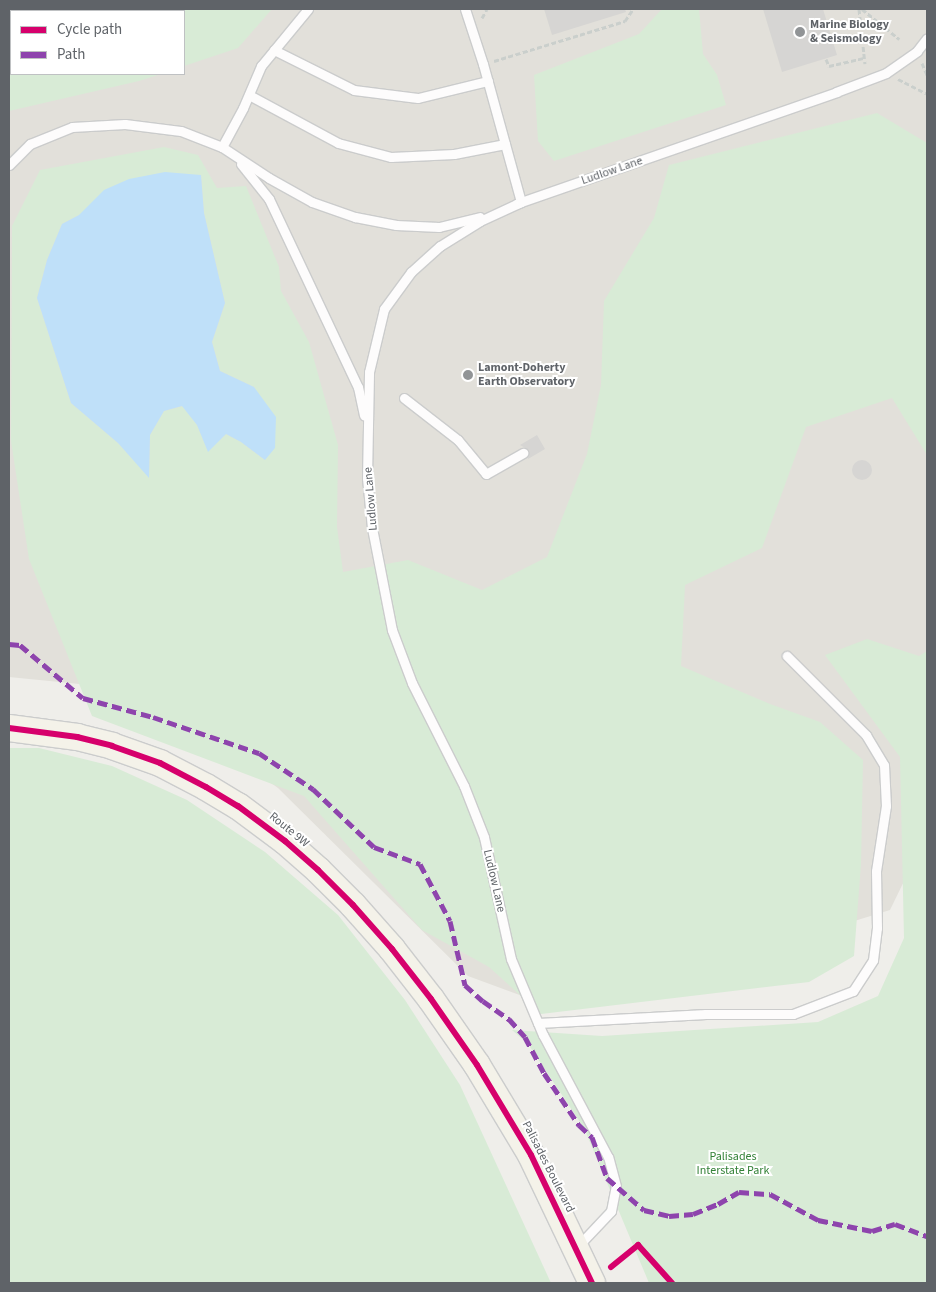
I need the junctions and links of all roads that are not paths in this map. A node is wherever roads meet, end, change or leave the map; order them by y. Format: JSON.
{"nodes":[{"id":1,"x":308,"y":9,"type":"edge"},
{"id":2,"x":465,"y":9,"type":"edge"},
{"id":3,"x":927,"y":38,"type":"edge"},
{"id":4,"x":274,"y":50,"type":"junction"},
{"id":5,"x":488,"y":81,"type":"junction"},
{"id":6,"x":249,"y":95,"type":"junction"},
{"id":7,"x":505,"y":144,"type":"junction"},
{"id":8,"x":222,"y":147,"type":"junction"},
{"id":9,"x":9,"y":165,"type":"edge"},
{"id":10,"x":521,"y":202,"type":"junction"},
{"id":11,"x":404,"y":398,"type":"dead end"},
{"id":12,"x":367,"y":428,"type":"junction"},
{"id":13,"x":523,"y":453,"type":"dead end"},
{"id":14,"x":787,"y":656,"type":"dead end"},
{"id":15,"x":9,"y":728,"type":"edge"},
{"id":16,"x":538,"y":1023,"type":"junction"},
{"id":17,"x":477,"y":1065,"type":"joint"},
{"id":18,"x":576,"y":1248,"type":"junction"},
{"id":19,"x":592,"y":1283,"type":"edge"}],
"edges":[{"from":1,"to":4,"type":"lane"},
{"from":2,"to":5,"type":"lane"},
{"from":3,"to":10,"type":"lane","name":"Ludlow Lane"},
{"from":4,"to":5,"type":"lane"},
{"from":4,"to":6,"type":"lane"},
{"from":5,"to":7,"type":"lane"},
{"from":6,"to":7,"type":"lane"},
{"from":6,"to":8,"type":"lane"},
{"from":7,"to":10,"type":"lane"},
{"from":8,"to":9,"type":"lane"},
{"from":8,"to":10,"type":"lane"},
{"from":8,"to":12,"type":"lane"},
{"from":10,"to":12,"type":"lane","name":"Ludlow Lane"},
{"from":11,"to":13,"type":"lane"},
{"from":12,"to":16,"type":"lane","name":"Ludlow Lane"},
{"from":14,"to":16,"type":"lane"},
{"from":15,"to":17,"type":"main road","name":"Route 9W"},
{"from":16,"to":18,"type":"lane","name":"Ludlow Lane"},
{"from":17,"to":18,"type":"main road","name":"Palisades Boulevard"},
{"from":18,"to":19,"type":"main road","name":"Palisades Boulevard"}]}
